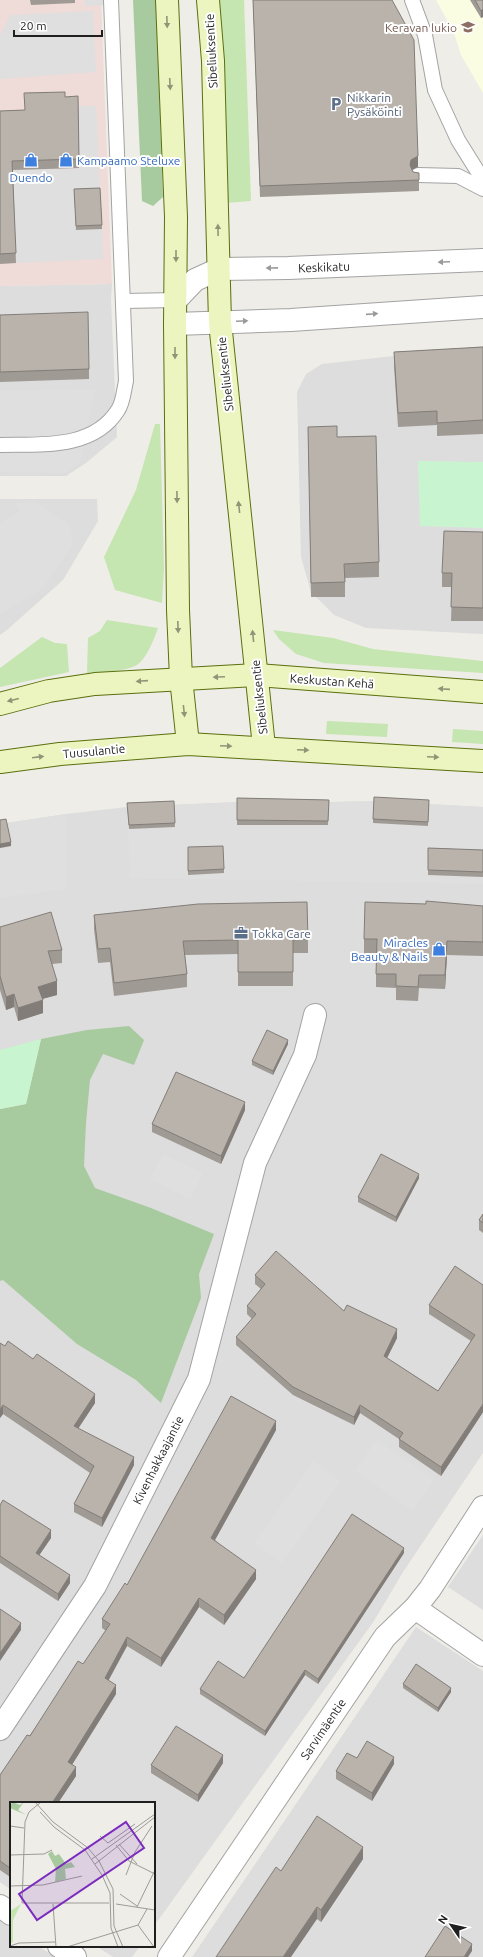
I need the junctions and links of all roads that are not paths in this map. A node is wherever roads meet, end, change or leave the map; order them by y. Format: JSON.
{"nodes":[{"id":1,"x":111,"y":0,"type":"edge"},
{"id":2,"x":167,"y":0,"type":"edge"},
{"id":3,"x":208,"y":0,"type":"edge"},
{"id":4,"x":412,"y":0,"type":"edge"},
{"id":5,"x":418,"y":174,"type":"edge"},
{"id":6,"x":483,"y":180,"type":"edge"},
{"id":7,"x":483,"y":189,"type":"edge"},
{"id":8,"x":483,"y":260,"type":"edge"},
{"id":9,"x":219,"y":269,"type":"junction"},
{"id":10,"x":176,"y":300,"type":"junction"},
{"id":11,"x":124,"y":301,"type":"junction"},
{"id":12,"x":483,"y":307,"type":"edge"},
{"id":13,"x":220,"y":322,"type":"junction"},
{"id":14,"x":175,"y":324,"type":"junction"},
{"id":15,"x":0,"y":445,"type":"edge"},
{"id":16,"x":257,"y":675,"type":"junction"},
{"id":17,"x":180,"y":678,"type":"junction"},
{"id":18,"x":483,"y":692,"type":"edge"},
{"id":19,"x":0,"y":704,"type":"edge"},
{"id":20,"x":188,"y":744,"type":"junction"},
{"id":21,"x":264,"y":747,"type":"junction"},
{"id":22,"x":483,"y":761,"type":"edge"},
{"id":23,"x":0,"y":762,"type":"edge"},
{"id":24,"x":315,"y":1015,"type":"dead end"},
{"id":25,"x":483,"y":1507,"type":"edge"},
{"id":26,"x":415,"y":1608,"type":"junction"},
{"id":27,"x":482,"y":1651,"type":"edge"},
{"id":28,"x":0,"y":1729,"type":"edge"},
{"id":29,"x":0,"y":1906,"type":"edge"},
{"id":30,"x":10,"y":1913,"type":"edge"},
{"id":31,"x":61,"y":1947,"type":"edge"},
{"id":32,"x":76,"y":1957,"type":"edge"},
{"id":33,"x":169,"y":1957,"type":"edge"}],
"edges":[{"from":1,"to":11,"type":"lane"},
{"from":2,"to":10,"type":"street","one_way":true},
{"from":9,"to":3,"type":"street","name":"Sibeliuksentie","one_way":true},
{"from":4,"to":6,"type":"lane"},
{"from":5,"to":7,"type":"lane"},
{"from":8,"to":9,"type":"street","name":"Keskikatu","one_way":true},
{"from":9,"to":10,"type":"street","name":"Keskikatu"},
{"from":9,"to":13,"type":"street","name":"Sibeliuksentie"},
{"from":10,"to":11,"type":"lane"},
{"from":10,"to":14,"type":"street"},
{"from":11,"to":15,"type":"lane"},
{"from":13,"to":12,"type":"street","one_way":true},
{"from":13,"to":14,"type":"street"},
{"from":16,"to":13,"type":"street","name":"Sibeliuksentie","one_way":true},
{"from":14,"to":17,"type":"street","one_way":true},
{"from":16,"to":17,"type":"street","name":"Keskustan Kehä","one_way":true},
{"from":18,"to":16,"type":"street","name":"Keskustan Kehä","one_way":true},
{"from":16,"to":21,"type":"street","name":"Sibeliuksentie"},
{"from":17,"to":19,"type":"street","one_way":true},
{"from":17,"to":20,"type":"street","one_way":true},
{"from":20,"to":21,"type":"street","one_way":true},
{"from":23,"to":20,"type":"street","name":"Tuusulantie","one_way":true},
{"from":21,"to":22,"type":"street","one_way":true},
{"from":24,"to":28,"type":"street","name":"Kivenhakkaajantie"},
{"from":25,"to":26,"type":"street","name":"Sarvimäentie"},
{"from":26,"to":27,"type":"street"},
{"from":26,"to":33,"type":"street","name":"Sarvimäentie"},
{"from":29,"to":30,"type":"street"},
{"from":31,"to":32,"type":"street"}]}
